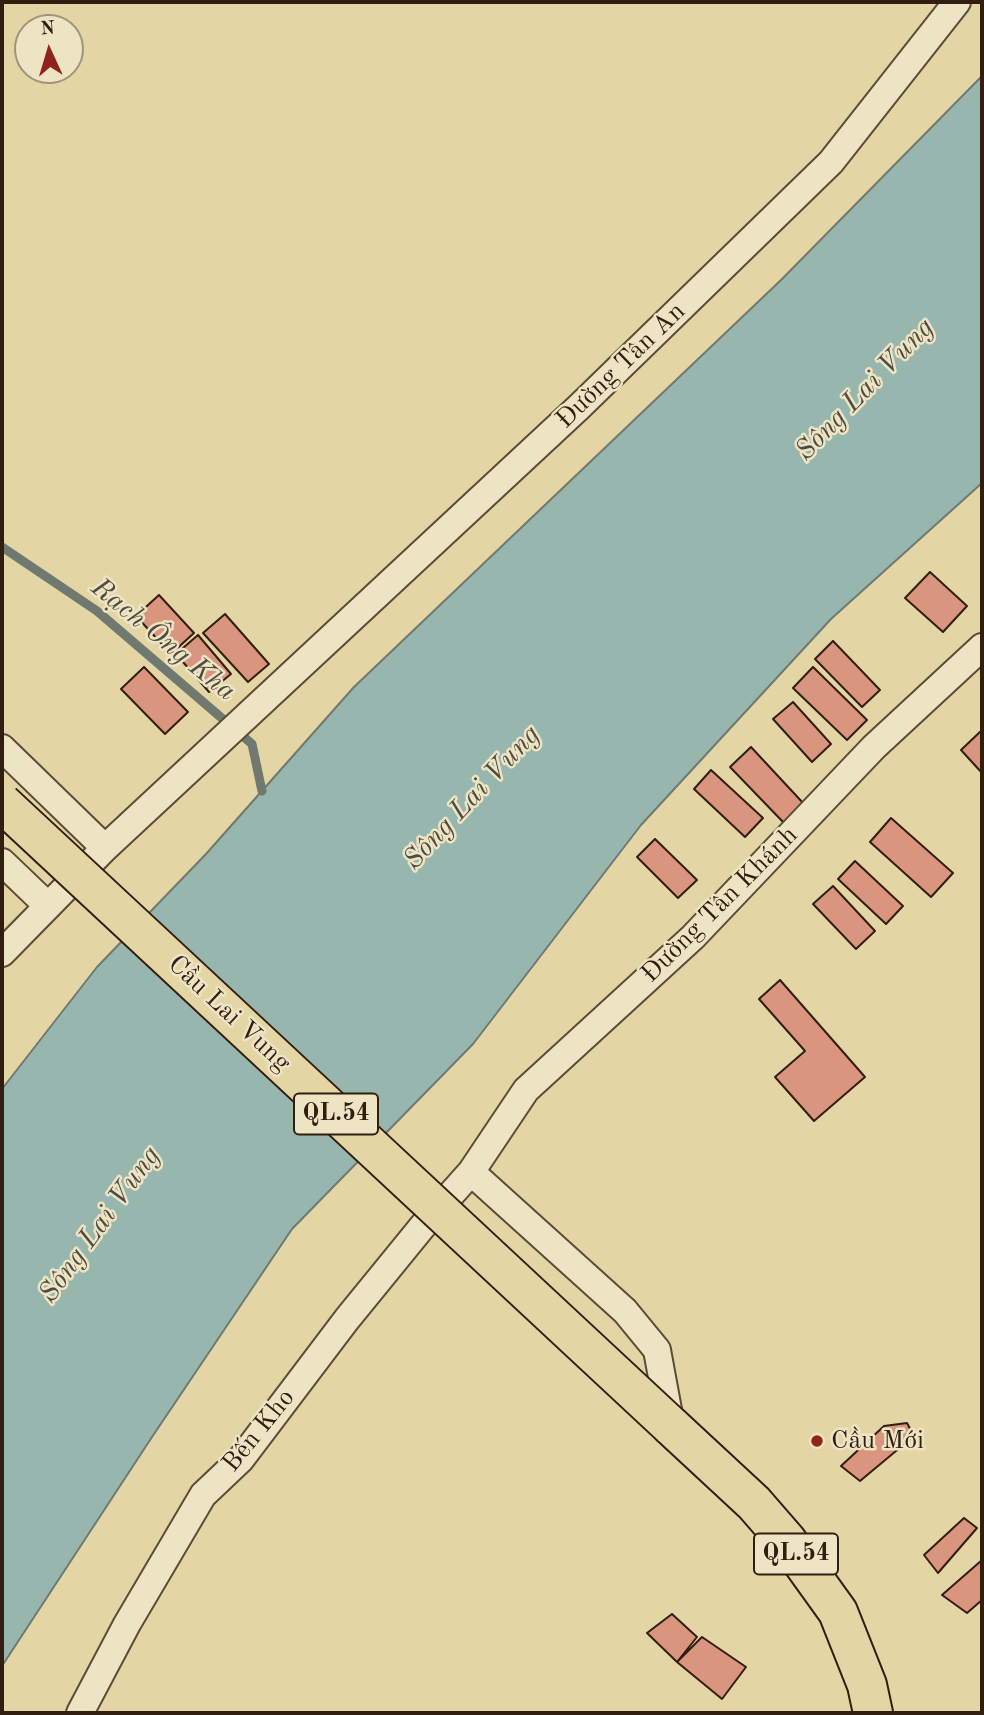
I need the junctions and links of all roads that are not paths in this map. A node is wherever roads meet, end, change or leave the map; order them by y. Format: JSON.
{"nodes":[{"id":1,"x":957,"y":2,"type":"edge"},
{"id":2,"x":982,"y":647,"type":"edge"},
{"id":3,"x":2,"y":748,"type":"edge"},
{"id":4,"x":2,"y":803,"type":"edge"},
{"id":5,"x":105,"y":848,"type":"junction"},
{"id":6,"x":2,"y":862,"type":"edge"},
{"id":7,"x":48,"y":906,"type":"junction"},
{"id":8,"x":2,"y":953,"type":"edge"},
{"id":9,"x":471,"y":1172,"type":"junction"},
{"id":10,"x":671,"y":1426,"type":"junction"},
{"id":11,"x":80,"y":1713,"type":"edge"},
{"id":12,"x":873,"y":1713,"type":"edge"}],
"edges":[{"from":1,"to":5,"type":"street","name":"Đường Tân An"},
{"from":2,"to":9,"type":"street","name":"Đường Tân Khánh"},
{"from":3,"to":5,"type":"street"},
{"from":4,"to":10,"type":"highway","name":"Cầu Lai Vung","number":"QL.54","bridge":true},
{"from":5,"to":7,"type":"street"},
{"from":6,"to":7,"type":"street"},
{"from":7,"to":8,"type":"street"},
{"from":9,"to":10,"type":"street"},
{"from":9,"to":11,"type":"street","name":"Bến Kho"},
{"from":10,"to":12,"type":"highway","number":"QL.54"}]}
